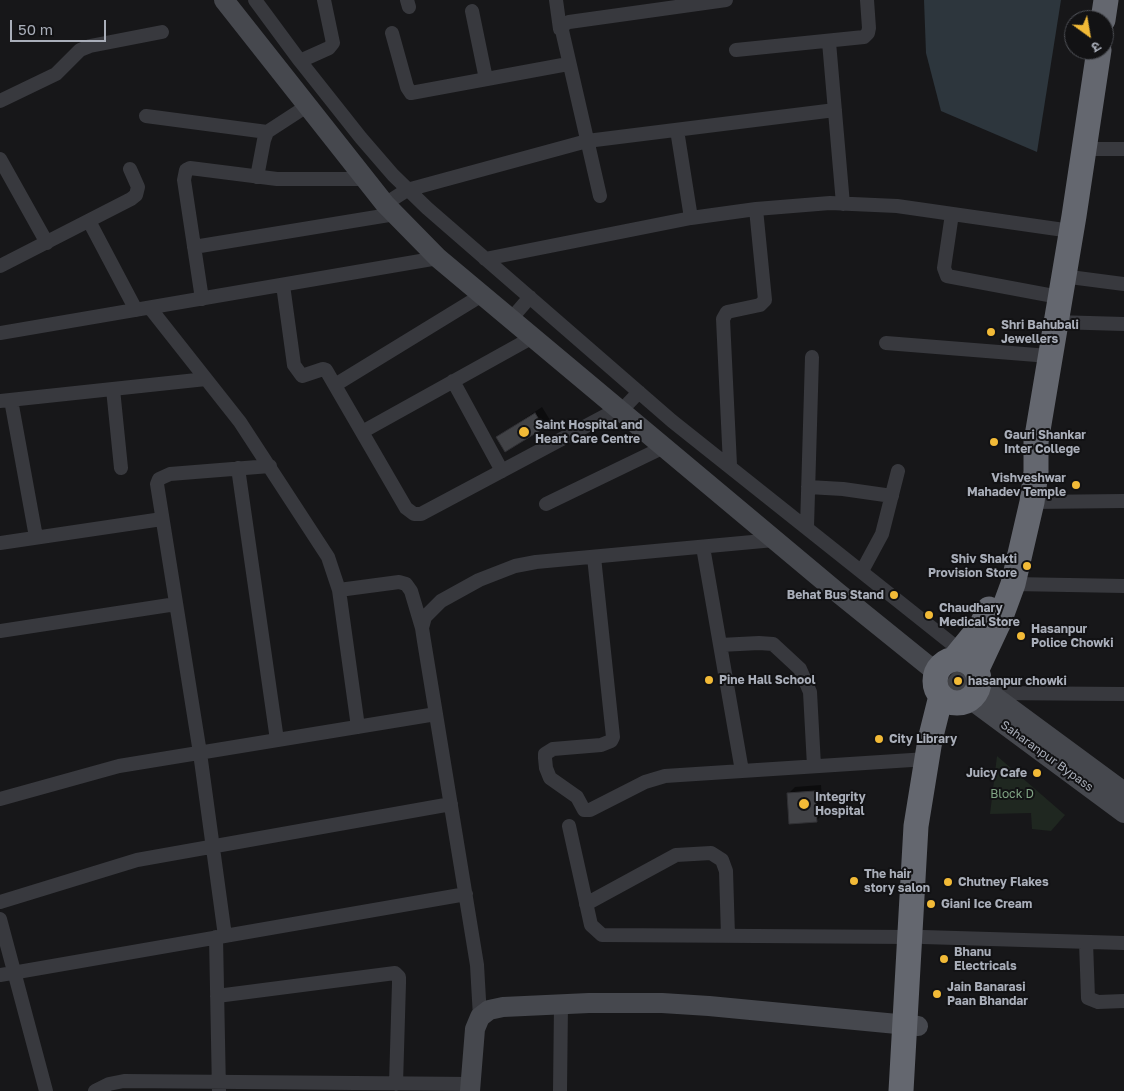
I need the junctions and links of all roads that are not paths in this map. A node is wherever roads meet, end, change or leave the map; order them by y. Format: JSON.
{"nodes":[{"id":1,"x":224,"y":0,"type":"edge"},
{"id":2,"x":256,"y":0,"type":"edge"},
{"id":3,"x":324,"y":0,"type":"edge"},
{"id":4,"x":556,"y":0,"type":"edge"},
{"id":5,"x":726,"y":0,"type":"edge"},
{"id":6,"x":867,"y":0,"type":"edge"},
{"id":7,"x":472,"y":11,"type":"dead end"},
{"id":8,"x":560,"y":29,"type":"junction"},
{"id":9,"x":162,"y":32,"type":"dead end"},
{"id":10,"x":392,"y":33,"type":"dead end"},
{"id":11,"x":829,"y":42,"type":"junction"},
{"id":12,"x":736,"y":50,"type":"dead end"},
{"id":13,"x":1097,"y":60,"type":"edge"},
{"id":14,"x":300,"y":61,"type":"junction"},
{"id":15,"x":568,"y":64,"type":"junction"},
{"id":16,"x":486,"y":80,"type":"junction"},
{"id":17,"x":0,"y":100,"type":"edge"},
{"id":18,"x":307,"y":106,"type":"junction"},
{"id":19,"x":835,"y":110,"type":"junction"},
{"id":20,"x":146,"y":116,"type":"dead end"},
{"id":21,"x":677,"y":130,"type":"junction"},
{"id":22,"x":267,"y":132,"type":"junction"},
{"id":23,"x":587,"y":141,"type":"junction"},
{"id":24,"x":1084,"y":149,"type":"junction"},
{"id":25,"x":1124,"y":149,"type":"edge"},
{"id":26,"x":1,"y":163,"type":"edge"},
{"id":27,"x":130,"y":168,"type":"dead end"},
{"id":28,"x":257,"y":177,"type":"junction"},
{"id":29,"x":365,"y":179,"type":"junction"},
{"id":30,"x":600,"y":196,"type":"dead end"},
{"id":31,"x":396,"y":200,"type":"junction"},
{"id":32,"x":843,"y":204,"type":"junction"},
{"id":33,"x":756,"y":209,"type":"junction"},
{"id":34,"x":952,"y":214,"type":"junction"},
{"id":35,"x":690,"y":218,"type":"junction"},
{"id":36,"x":89,"y":221,"type":"junction"},
{"id":37,"x":1071,"y":231,"type":"junction"},
{"id":38,"x":47,"y":243,"type":"junction"},
{"id":39,"x":194,"y":247,"type":"junction"},
{"id":40,"x":438,"y":258,"type":"junction"},
{"id":41,"x":485,"y":259,"type":"junction"},
{"id":42,"x":0,"y":266,"type":"edge"},
{"id":43,"x":1124,"y":284,"type":"edge"},
{"id":44,"x":283,"y":285,"type":"junction"},
{"id":45,"x":1061,"y":286,"type":"junction"},
{"id":46,"x":482,"y":295,"type":"junction"},
{"id":47,"x":202,"y":299,"type":"junction"},
{"id":48,"x":528,"y":299,"type":"junction"},
{"id":49,"x":150,"y":308,"type":"junction"},
{"id":50,"x":136,"y":310,"type":"junction"},
{"id":51,"x":513,"y":316,"type":"junction"},
{"id":52,"x":1055,"y":322,"type":"junction"},
{"id":53,"x":1124,"y":324,"type":"edge"},
{"id":54,"x":0,"y":333,"type":"edge"},
{"id":55,"x":533,"y":337,"type":"junction"},
{"id":56,"x":886,"y":343,"type":"dead end"},
{"id":57,"x":1049,"y":356,"type":"junction"},
{"id":58,"x":812,"y":357,"type":"dead end"},
{"id":59,"x":206,"y":379,"type":"junction"},
{"id":60,"x":452,"y":382,"type":"junction"},
{"id":61,"x":335,"y":385,"type":"junction"},
{"id":62,"x":113,"y":389,"type":"junction"},
{"id":63,"x":5,"y":401,"type":"edge"},
{"id":64,"x":628,"y":403,"type":"junction"},
{"id":65,"x":362,"y":432,"type":"junction"},
{"id":66,"x":1036,"y":442,"type":"junction"},
{"id":67,"x":664,"y":448,"type":"junction"},
{"id":68,"x":730,"y":465,"type":"junction"},
{"id":69,"x":270,"y":466,"type":"junction"},
{"id":70,"x":121,"y":468,"type":"dead end"},
{"id":71,"x":238,"y":468,"type":"junction"},
{"id":72,"x":502,"y":471,"type":"junction"},
{"id":73,"x":898,"y":471,"type":"dead end"},
{"id":74,"x":808,"y":487,"type":"junction"},
{"id":75,"x":892,"y":496,"type":"junction"},
{"id":76,"x":1124,"y":501,"type":"edge"},
{"id":77,"x":1032,"y":502,"type":"junction"},
{"id":78,"x":546,"y":504,"type":"dead end"},
{"id":79,"x":162,"y":519,"type":"junction"},
{"id":80,"x":807,"y":527,"type":"junction"},
{"id":81,"x":36,"y":537,"type":"junction"},
{"id":82,"x":774,"y":540,"type":"junction"},
{"id":83,"x":0,"y":542,"type":"edge"},
{"id":84,"x":703,"y":547,"type":"junction"},
{"id":85,"x":594,"y":557,"type":"junction"},
{"id":86,"x":862,"y":571,"type":"junction"},
{"id":87,"x":1014,"y":584,"type":"junction"},
{"id":88,"x":1124,"y":586,"type":"edge"},
{"id":89,"x":338,"y":590,"type":"junction"},
{"id":90,"x":176,"y":604,"type":"junction"},
{"id":91,"x":422,"y":628,"type":"junction"},
{"id":92,"x":0,"y":631,"type":"edge"},
{"id":93,"x":720,"y":645,"type":"junction"},
{"id":94,"x":963,"y":681,"type":"junction"},
{"id":95,"x":1124,"y":694,"type":"edge"},
{"id":96,"x":436,"y":714,"type":"junction"},
{"id":97,"x":358,"y":727,"type":"junction"},
{"id":98,"x":277,"y":740,"type":"junction"},
{"id":99,"x":200,"y":752,"type":"junction"},
{"id":100,"x":927,"y":759,"type":"junction"},
{"id":101,"x":814,"y":766,"type":"junction"},
{"id":102,"x":742,"y":771,"type":"junction"},
{"id":103,"x":1124,"y":792,"type":"edge"},
{"id":104,"x":0,"y":798,"type":"edge"},
{"id":105,"x":451,"y":804,"type":"junction"},
{"id":106,"x":1124,"y":813,"type":"edge"},
{"id":107,"x":569,"y":826,"type":"dead end"},
{"id":108,"x":212,"y":846,"type":"junction"},
{"id":109,"x":466,"y":894,"type":"junction"},
{"id":110,"x":0,"y":902,"type":"edge"},
{"id":111,"x":586,"y":904,"type":"junction"},
{"id":112,"x":0,"y":919,"type":"edge"},
{"id":113,"x":221,"y":936,"type":"junction"},
{"id":114,"x":728,"y":936,"type":"junction"},
{"id":115,"x":916,"y":937,"type":"junction"},
{"id":116,"x":1086,"y":942,"type":"junction"},
{"id":117,"x":1124,"y":943,"type":"edge"},
{"id":118,"x":15,"y":972,"type":"junction"},
{"id":119,"x":0,"y":975,"type":"edge"},
{"id":120,"x":217,"y":996,"type":"junction"},
{"id":121,"x":1124,"y":1002,"type":"edge"},
{"id":122,"x":561,"y":1004,"type":"junction"},
{"id":123,"x":480,"y":1017,"type":"junction"},
{"id":124,"x":912,"y":1025,"type":"junction"},
{"id":125,"x":388,"y":1086,"type":"edge"},
{"id":126,"x":219,"y":1087,"type":"edge"},
{"id":127,"x":293,"y":1087,"type":"edge"},
{"id":128,"x":470,"y":1087,"type":"edge"},
{"id":129,"x":46,"y":1091,"type":"edge"},
{"id":130,"x":95,"y":1091,"type":"edge"},
{"id":131,"x":560,"y":1091,"type":"edge"},
{"id":132,"x":901,"y":1091,"type":"edge"},
{"id":133,"x":913,"y":1091,"type":"edge"}],
"edges":[{"from":1,"to":18,"type":"street"},
{"from":2,"to":14,"type":"street"},
{"from":3,"to":14,"type":"street"},
{"from":4,"to":8,"type":"street"},
{"from":5,"to":8,"type":"street"},
{"from":6,"to":11,"type":"street"},
{"from":7,"to":16,"type":"street"},
{"from":8,"to":15,"type":"street"},
{"from":9,"to":17,"type":"street"},
{"from":10,"to":16,"type":"street"},
{"from":11,"to":12,"type":"street"},
{"from":11,"to":19,"type":"street"},
{"from":13,"to":24,"type":"highway"},
{"from":14,"to":31,"type":"street"},
{"from":15,"to":16,"type":"street"},
{"from":15,"to":23,"type":"street"},
{"from":18,"to":22,"type":"street"},
{"from":18,"to":29,"type":"street"},
{"from":19,"to":21,"type":"street"},
{"from":19,"to":32,"type":"street"},
{"from":20,"to":22,"type":"street"},
{"from":21,"to":23,"type":"street"},
{"from":21,"to":35,"type":"street"},
{"from":22,"to":28,"type":"street"},
{"from":23,"to":30,"type":"street"},
{"from":23,"to":31,"type":"street"},
{"from":24,"to":25,"type":"street"},
{"from":24,"to":37,"type":"highway"},
{"from":26,"to":38,"type":"street"},
{"from":27,"to":36,"type":"street"},
{"from":28,"to":29,"type":"street"},
{"from":28,"to":39,"type":"street"},
{"from":29,"to":31,"type":"street"},
{"from":31,"to":39,"type":"street"},
{"from":31,"to":40,"type":"street"},
{"from":31,"to":41,"type":"street"},
{"from":32,"to":33,"type":"street"},
{"from":32,"to":34,"type":"street"},
{"from":33,"to":35,"type":"street"},
{"from":33,"to":68,"type":"street"},
{"from":34,"to":37,"type":"street"},
{"from":34,"to":45,"type":"street"},
{"from":35,"to":41,"type":"street"},
{"from":36,"to":38,"type":"street"},
{"from":36,"to":50,"type":"street"},
{"from":37,"to":45,"type":"highway"},
{"from":38,"to":42,"type":"street"},
{"from":39,"to":47,"type":"street"},
{"from":40,"to":44,"type":"street"},
{"from":40,"to":46,"type":"street"},
{"from":41,"to":48,"type":"street"},
{"from":43,"to":45,"type":"street"},
{"from":44,"to":47,"type":"street"},
{"from":44,"to":61,"type":"street"},
{"from":45,"to":52,"type":"highway"},
{"from":46,"to":51,"type":"street"},
{"from":46,"to":61,"type":"street"},
{"from":47,"to":49,"type":"street"},
{"from":48,"to":51,"type":"street"},
{"from":48,"to":64,"type":"street"},
{"from":49,"to":50,"type":"street"},
{"from":49,"to":59,"type":"street"},
{"from":50,"to":54,"type":"street"},
{"from":51,"to":55,"type":"street"},
{"from":52,"to":53,"type":"street"},
{"from":52,"to":57,"type":"highway"},
{"from":55,"to":60,"type":"street"},
{"from":55,"to":64,"type":"street"},
{"from":56,"to":57,"type":"street"},
{"from":57,"to":66,"type":"highway"},
{"from":58,"to":74,"type":"street"},
{"from":59,"to":62,"type":"street"},
{"from":59,"to":69,"type":"street"},
{"from":60,"to":65,"type":"street"},
{"from":60,"to":72,"type":"street"},
{"from":61,"to":65,"type":"street"},
{"from":62,"to":63,"type":"street"},
{"from":62,"to":70,"type":"street"},
{"from":63,"to":81,"type":"street"},
{"from":64,"to":67,"type":"street"},
{"from":64,"to":68,"type":"street"},
{"from":64,"to":72,"type":"street"},
{"from":65,"to":72,"type":"street"},
{"from":66,"to":77,"type":"highway"},
{"from":66,"to":94,"type":"highway"},
{"from":67,"to":78,"type":"street"},
{"from":67,"to":82,"type":"street"},
{"from":68,"to":80,"type":"street"},
{"from":69,"to":71,"type":"street"},
{"from":69,"to":89,"type":"street"},
{"from":71,"to":79,"type":"street"},
{"from":71,"to":98,"type":"street"},
{"from":73,"to":75,"type":"street"},
{"from":74,"to":75,"type":"street"},
{"from":74,"to":80,"type":"street"},
{"from":75,"to":86,"type":"street"},
{"from":76,"to":77,"type":"street"},
{"from":77,"to":87,"type":"highway"},
{"from":79,"to":81,"type":"street"},
{"from":79,"to":90,"type":"street"},
{"from":80,"to":86,"type":"street"},
{"from":81,"to":83,"type":"street"},
{"from":82,"to":84,"type":"street"},
{"from":82,"to":94,"type":"street"},
{"from":84,"to":85,"type":"street"},
{"from":84,"to":93,"type":"street"},
{"from":85,"to":91,"type":"street"},
{"from":85,"to":102,"type":"street"},
{"from":86,"to":94,"type":"street"},
{"from":87,"to":88,"type":"street"},
{"from":87,"to":94,"type":"highway"},
{"from":89,"to":91,"type":"street"},
{"from":89,"to":97,"type":"street"},
{"from":90,"to":92,"type":"street"},
{"from":90,"to":99,"type":"street"},
{"from":91,"to":96,"type":"street"},
{"from":93,"to":101,"type":"street"},
{"from":93,"to":102,"type":"street"},
{"from":94,"to":95,"type":"street"},
{"from":94,"to":100,"type":"highway"},
{"from":94,"to":103,"type":"street"},
{"from":94,"to":106,"type":"street","name":"Saharanpur Bypass"},
{"from":94,"to":115,"type":"highway"},
{"from":96,"to":97,"type":"street"},
{"from":96,"to":105,"type":"street"},
{"from":97,"to":98,"type":"street"},
{"from":98,"to":99,"type":"street"},
{"from":99,"to":104,"type":"street"},
{"from":99,"to":108,"type":"street"},
{"from":100,"to":101,"type":"street"},
{"from":100,"to":115,"type":"highway"},
{"from":101,"to":102,"type":"street"},
{"from":105,"to":108,"type":"street"},
{"from":105,"to":109,"type":"street"},
{"from":107,"to":111,"type":"street"},
{"from":108,"to":110,"type":"street"},
{"from":108,"to":113,"type":"street"},
{"from":109,"to":113,"type":"street"},
{"from":109,"to":123,"type":"street"},
{"from":111,"to":114,"type":"street"},
{"from":111,"to":114,"type":"street"},
{"from":112,"to":118,"type":"street"},
{"from":113,"to":118,"type":"street"},
{"from":113,"to":120,"type":"street"},
{"from":114,"to":115,"type":"street"},
{"from":115,"to":116,"type":"street"},
{"from":115,"to":124,"type":"highway"},
{"from":116,"to":117,"type":"street"},
{"from":116,"to":121,"type":"street"},
{"from":118,"to":119,"type":"street"},
{"from":118,"to":129,"type":"street"},
{"from":120,"to":125,"type":"street"},
{"from":120,"to":126,"type":"street"},
{"from":122,"to":123,"type":"street"},
{"from":122,"to":124,"type":"street"},
{"from":122,"to":131,"type":"street"},
{"from":123,"to":128,"type":"street"},
{"from":124,"to":132,"type":"highway"},
{"from":124,"to":133,"type":"highway"},
{"from":125,"to":127,"type":"street"},
{"from":125,"to":128,"type":"street"},
{"from":126,"to":127,"type":"street"},
{"from":126,"to":130,"type":"street"}]}
